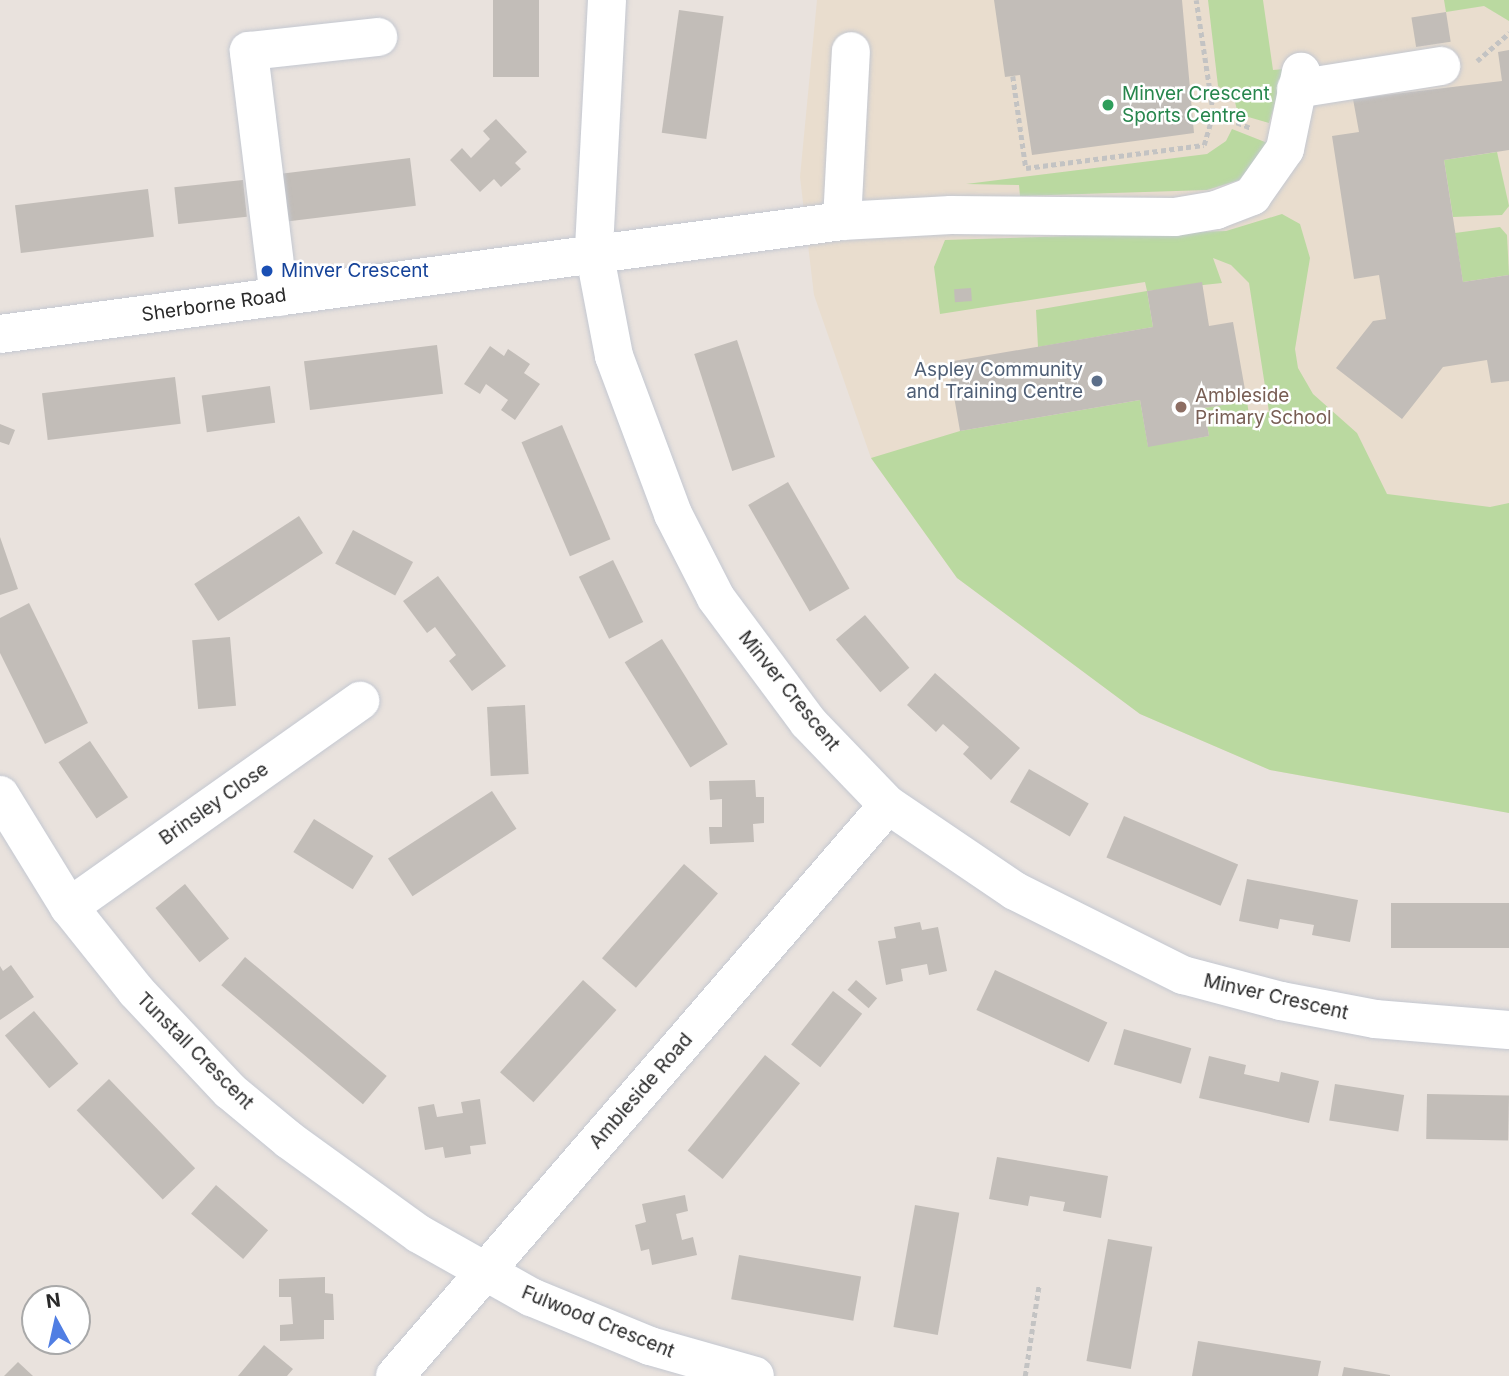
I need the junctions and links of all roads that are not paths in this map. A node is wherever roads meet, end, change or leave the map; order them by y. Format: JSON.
{"nodes":[{"id":1,"x":607,"y":0,"type":"edge"},
{"id":2,"x":378,"y":37,"type":"dead end"},
{"id":3,"x":851,"y":51,"type":"dead end"},
{"id":4,"x":1441,"y":66,"type":"dead end"},
{"id":5,"x":842,"y":221,"type":"junction"},
{"id":6,"x":594,"y":251,"type":"junction"},
{"id":7,"x":279,"y":297,"type":"junction"},
{"id":8,"x":0,"y":334,"type":"edge"},
{"id":9,"x":360,"y":701,"type":"dead end"},
{"id":10,"x":0,"y":795,"type":"edge"},
{"id":11,"x":888,"y":805,"type":"junction"},
{"id":12,"x":69,"y":907,"type":"junction"},
{"id":13,"x":1509,"y":1030,"type":"edge"},
{"id":14,"x":484,"y":1272,"type":"junction"},
{"id":15,"x":395,"y":1376,"type":"edge"},
{"id":16,"x":755,"y":1376,"type":"edge"}],
"edges":[{"from":1,"to":6,"type":"street","name":"Minver Crescent"},
{"from":2,"to":7,"type":"street"},
{"from":3,"to":5,"type":"street"},
{"from":4,"to":5,"type":"street","name":"Sherborne Road"},
{"from":5,"to":6,"type":"street","name":"Sherborne Road"},
{"from":6,"to":7,"type":"street","name":"Sherborne Road"},
{"from":6,"to":11,"type":"street","name":"Minver Crescent"},
{"from":7,"to":8,"type":"street","name":"Sherborne Road"},
{"from":9,"to":12,"type":"street","name":"Brinsley Close"},
{"from":10,"to":12,"type":"street","name":"Tunstall Crescent"},
{"from":11,"to":13,"type":"street","name":"Minver Crescent"},
{"from":11,"to":14,"type":"street","name":"Ambleside Road"},
{"from":12,"to":14,"type":"street","name":"Tunstall Crescent"},
{"from":14,"to":15,"type":"street","name":"Ambleside Road"},
{"from":14,"to":16,"type":"street","name":"Fulwood Crescent"}]}
